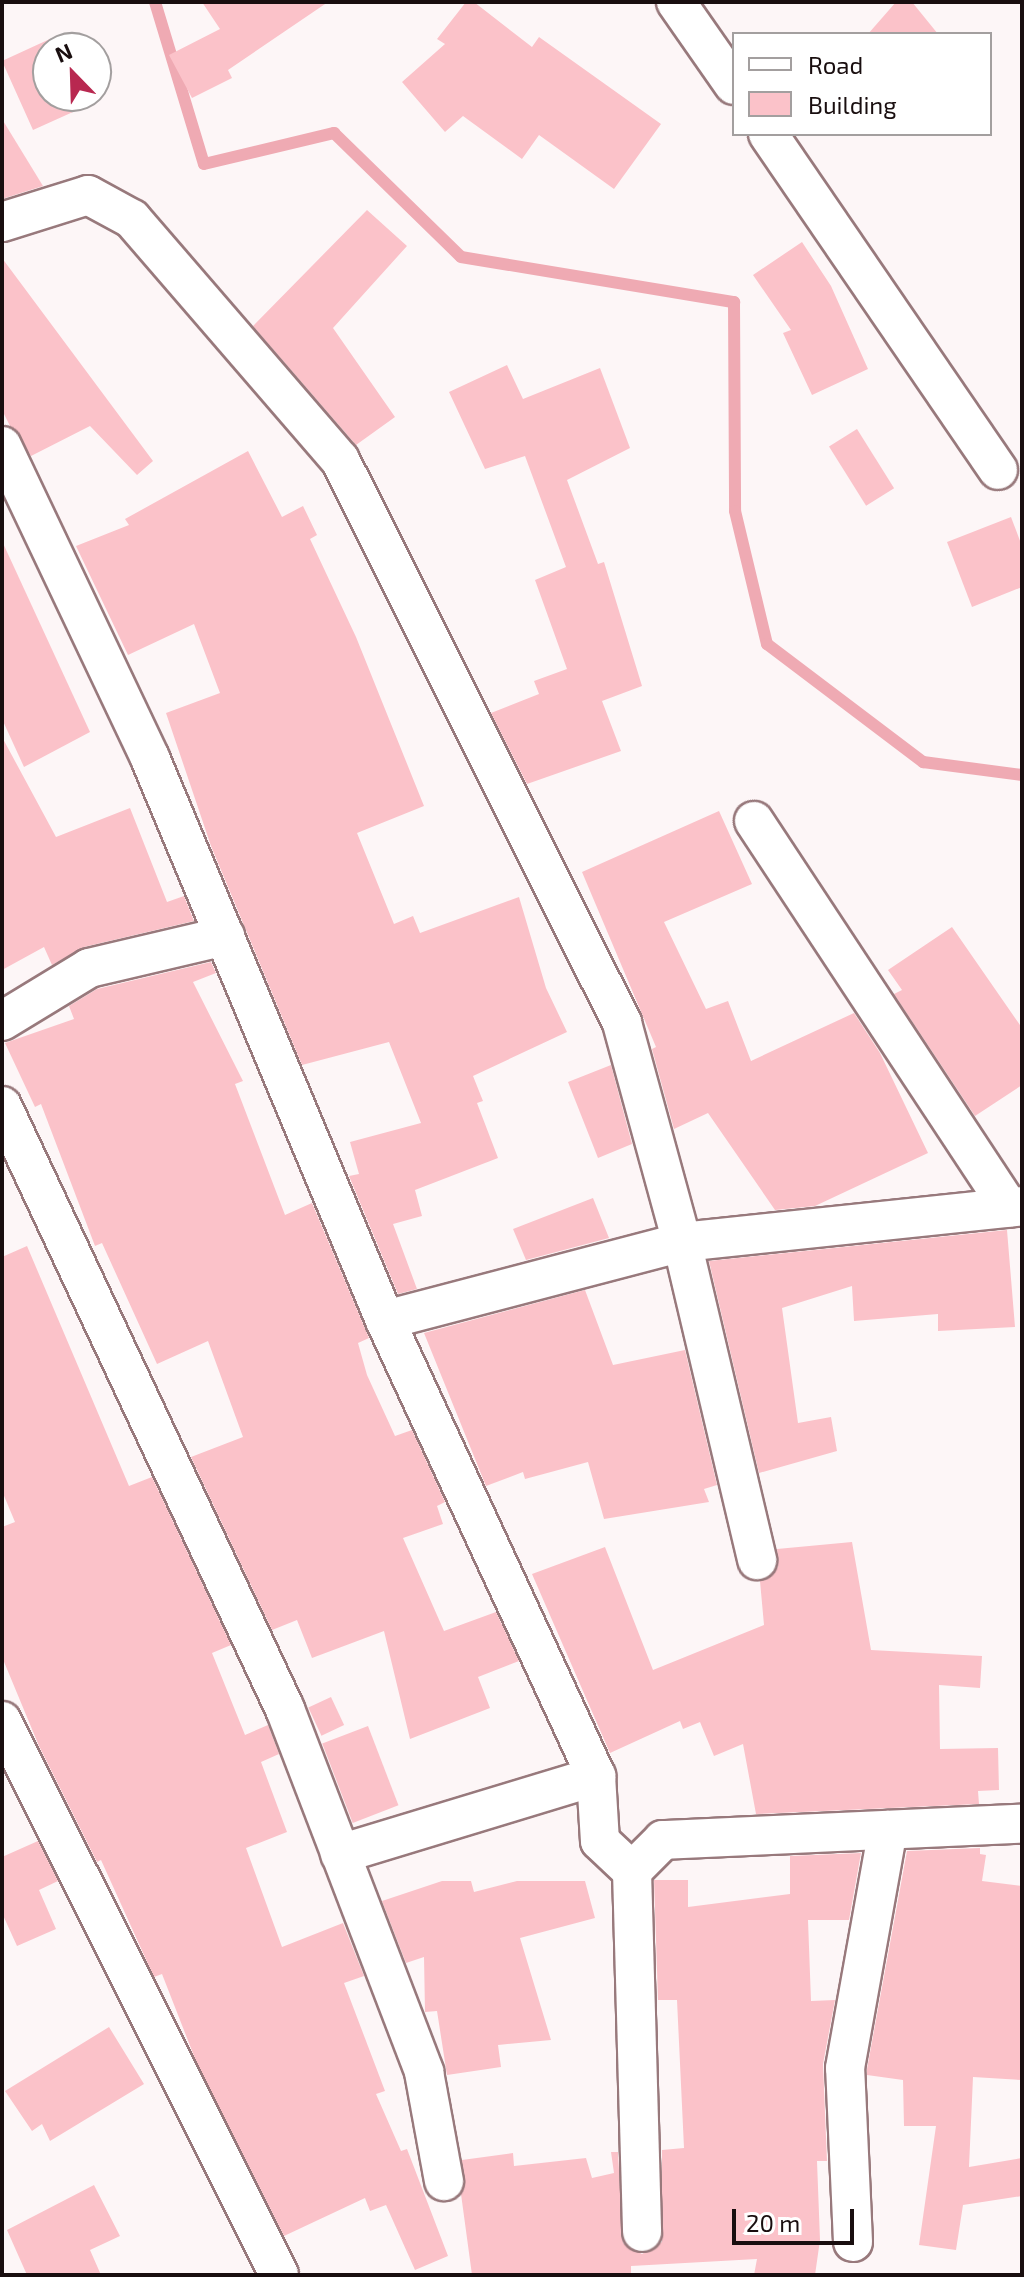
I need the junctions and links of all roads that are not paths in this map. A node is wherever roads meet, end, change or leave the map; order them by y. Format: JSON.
{"nodes":[{"id":1,"x":676,"y":2,"type":"edge"},
{"id":2,"x":732,"y":82,"type":"edge"},
{"id":3,"x":769,"y":136,"type":"edge"},
{"id":4,"x":2,"y":222,"type":"edge"},
{"id":5,"x":2,"y":446,"type":"edge"},
{"id":6,"x":998,"y":470,"type":"dead end"},
{"id":7,"x":754,"y":821,"type":"dead end"},
{"id":8,"x":225,"y":936,"type":"junction"},
{"id":9,"x":2,"y":1021,"type":"edge"},
{"id":10,"x":2,"y":1106,"type":"edge"},
{"id":11,"x":1015,"y":1207,"type":"edge"},
{"id":12,"x":682,"y":1242,"type":"junction"},
{"id":13,"x":385,"y":1320,"type":"junction"},
{"id":14,"x":757,"y":1560,"type":"dead end"},
{"id":15,"x":2,"y":1721,"type":"edge"},
{"id":16,"x":596,"y":1776,"type":"junction"},
{"id":17,"x":1022,"y":1824,"type":"edge"},
{"id":18,"x":888,"y":1830,"type":"junction"},
{"id":19,"x":340,"y":1854,"type":"junction"},
{"id":20,"x":632,"y":1871,"type":"junction"},
{"id":21,"x":444,"y":2181,"type":"dead end"},
{"id":22,"x":642,"y":2232,"type":"dead end"},
{"id":23,"x":853,"y":2242,"type":"dead end"},
{"id":24,"x":279,"y":2275,"type":"edge"}],
"edges":[{"from":1,"to":2,"type":"street"},
{"from":3,"to":6,"type":"street"},
{"from":4,"to":12,"type":"street"},
{"from":5,"to":8,"type":"street"},
{"from":7,"to":11,"type":"street"},
{"from":8,"to":9,"type":"street"},
{"from":8,"to":13,"type":"street"},
{"from":10,"to":19,"type":"street"},
{"from":11,"to":12,"type":"street"},
{"from":12,"to":13,"type":"street"},
{"from":12,"to":14,"type":"street"},
{"from":13,"to":16,"type":"street"},
{"from":15,"to":24,"type":"street"},
{"from":16,"to":19,"type":"street"},
{"from":16,"to":20,"type":"street"},
{"from":17,"to":18,"type":"street"},
{"from":18,"to":20,"type":"street"},
{"from":18,"to":23,"type":"street"},
{"from":19,"to":21,"type":"street"},
{"from":20,"to":22,"type":"street"}]}
